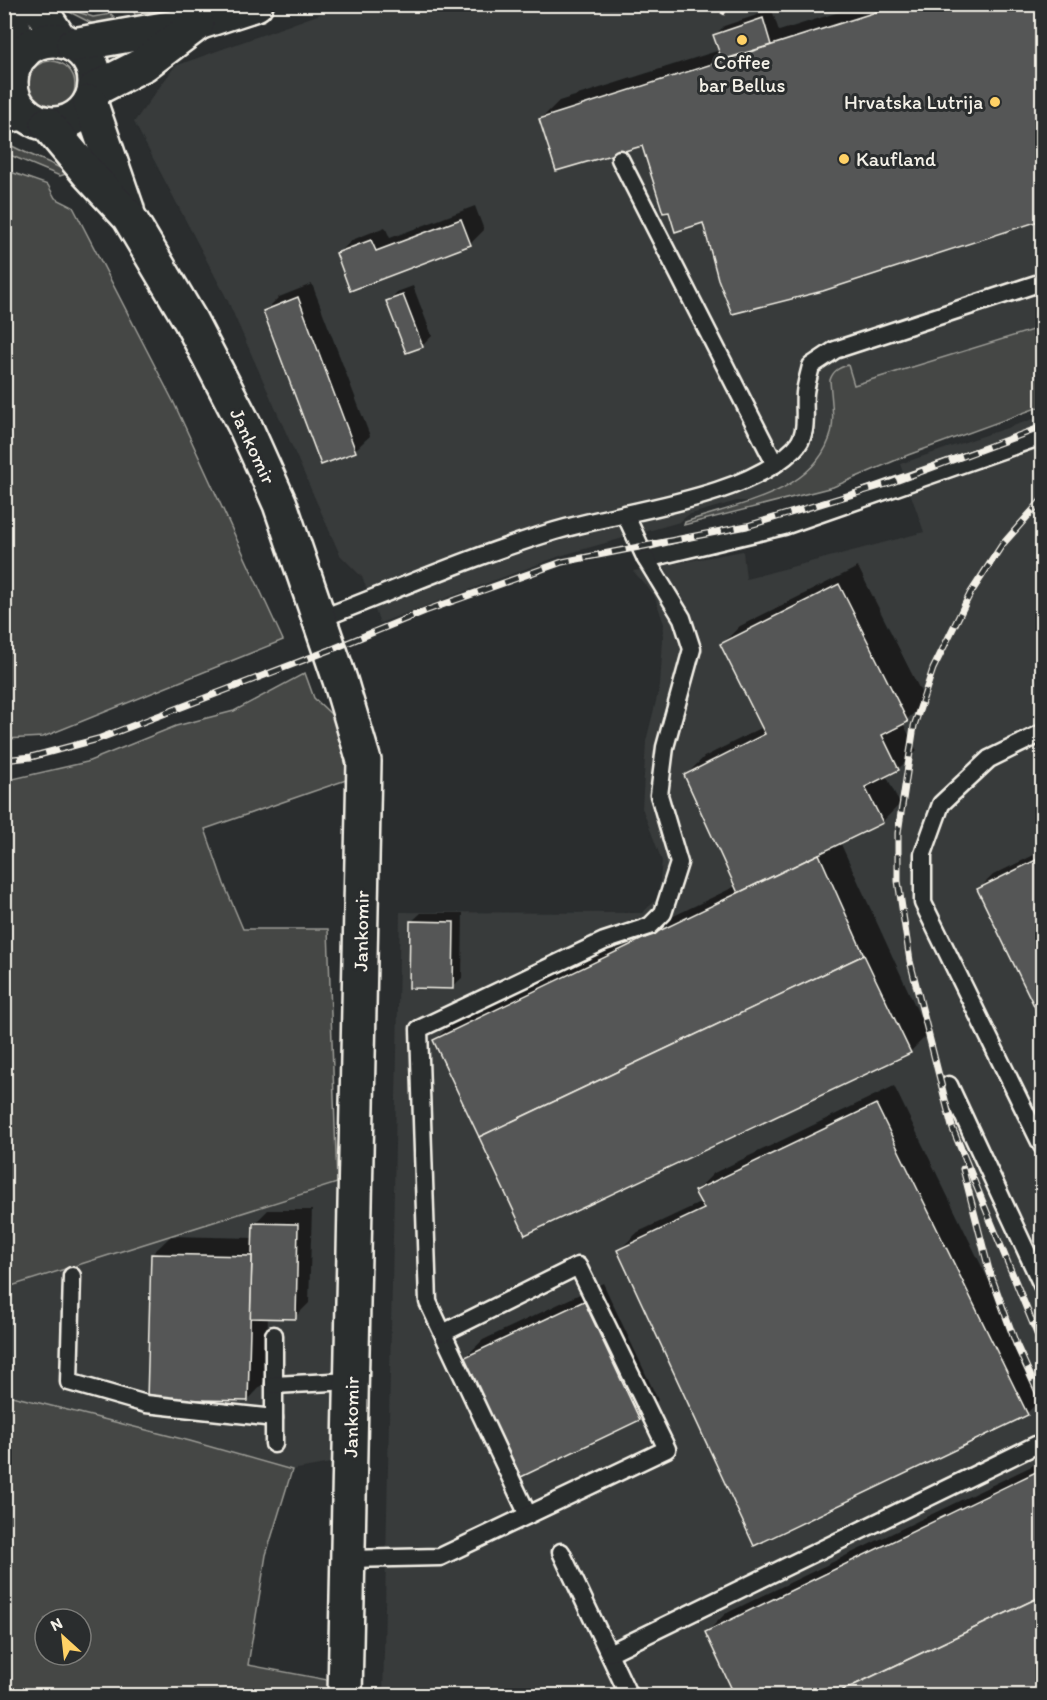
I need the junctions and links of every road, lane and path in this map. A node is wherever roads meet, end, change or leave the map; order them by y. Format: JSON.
{"nodes":[{"id":1,"x":5,"y":4,"type":"edge"},
{"id":2,"x":37,"y":4,"type":"edge"},
{"id":3,"x":78,"y":4,"type":"edge"},
{"id":4,"x":109,"y":4,"type":"edge"},
{"id":5,"x":256,"y":4,"type":"edge"},
{"id":6,"x":705,"y":4,"type":"edge"},
{"id":7,"x":728,"y":15,"type":"dead end"},
{"id":8,"x":198,"y":22,"type":"junction"},
{"id":9,"x":67,"y":43,"type":"junction"},
{"id":10,"x":14,"y":62,"type":"edge"},
{"id":11,"x":93,"y":96,"type":"junction"},
{"id":12,"x":25,"y":118,"type":"edge"},
{"id":13,"x":620,"y":159,"type":"dead end"},
{"id":14,"x":129,"y":217,"type":"junction"},
{"id":15,"x":1042,"y":282,"type":"edge"},
{"id":16,"x":1042,"y":436,"type":"edge"},
{"id":17,"x":775,"y":464,"type":"junction"},
{"id":18,"x":625,"y":514,"type":"junction"},
{"id":19,"x":646,"y":559,"type":"junction"},
{"id":20,"x":320,"y":619,"type":"junction"},
{"id":21,"x":1042,"y":733,"type":"edge"},
{"id":22,"x":949,"y":1085,"type":"dead end"},
{"id":23,"x":1042,"y":1146,"type":"edge"},
{"id":24,"x":72,"y":1276,"type":"dead end"},
{"id":25,"x":1042,"y":1285,"type":"edge"},
{"id":26,"x":443,"y":1333,"type":"junction"},
{"id":27,"x":274,"y":1335,"type":"dead end"},
{"id":28,"x":351,"y":1381,"type":"junction"},
{"id":29,"x":274,"y":1385,"type":"junction"},
{"id":30,"x":274,"y":1418,"type":"junction"},
{"id":31,"x":1042,"y":1442,"type":"edge"},
{"id":32,"x":274,"y":1444,"type":"dead end"},
{"id":33,"x":528,"y":1515,"type":"junction"},
{"id":34,"x":561,"y":1551,"type":"dead end"},
{"id":35,"x":348,"y":1559,"type":"junction"},
{"id":36,"x":609,"y":1653,"type":"junction"},
{"id":37,"x":345,"y":1695,"type":"edge"},
{"id":38,"x":629,"y":1695,"type":"edge"}],
"edges":[{"from":1,"to":10,"type":"street"},
{"from":2,"to":9,"type":"street"},
{"from":3,"to":4,"type":"path"},
{"from":5,"to":8,"type":"street"},
{"from":6,"to":7,"type":"path"},
{"from":8,"to":9,"type":"street"},
{"from":8,"to":11,"type":"street"},
{"from":9,"to":10,"type":"street"},
{"from":9,"to":11,"type":"street"},
{"from":10,"to":12,"type":"street"},
{"from":11,"to":12,"type":"street"},
{"from":11,"to":14,"type":"street","name":"Jankomir"},
{"from":12,"to":14,"type":"street","name":"Jankomir"},
{"from":13,"to":17,"type":"lane"},
{"from":14,"to":20,"type":"street","name":"Jankomir"},
{"from":15,"to":17,"type":"lane"},
{"from":16,"to":19,"type":"lane"},
{"from":17,"to":18,"type":"lane"},
{"from":18,"to":19,"type":"lane"},
{"from":18,"to":20,"type":"lane"},
{"from":19,"to":26,"type":"lane"},
{"from":20,"to":28,"type":"street","name":"Jankomir"},
{"from":21,"to":23,"type":"lane"},
{"from":22,"to":25,"type":"lane"},
{"from":24,"to":30,"type":"lane"},
{"from":26,"to":33,"type":"lane"},
{"from":26,"to":33,"type":"lane"},
{"from":27,"to":29,"type":"lane"},
{"from":28,"to":29,"type":"lane"},
{"from":28,"to":35,"type":"street","name":"Jankomir"},
{"from":29,"to":30,"type":"lane"},
{"from":30,"to":32,"type":"lane"},
{"from":31,"to":36,"type":"lane"},
{"from":33,"to":35,"type":"lane"},
{"from":34,"to":36,"type":"lane"},
{"from":35,"to":37,"type":"street","name":"Jankomir"},
{"from":36,"to":38,"type":"lane"}]}
